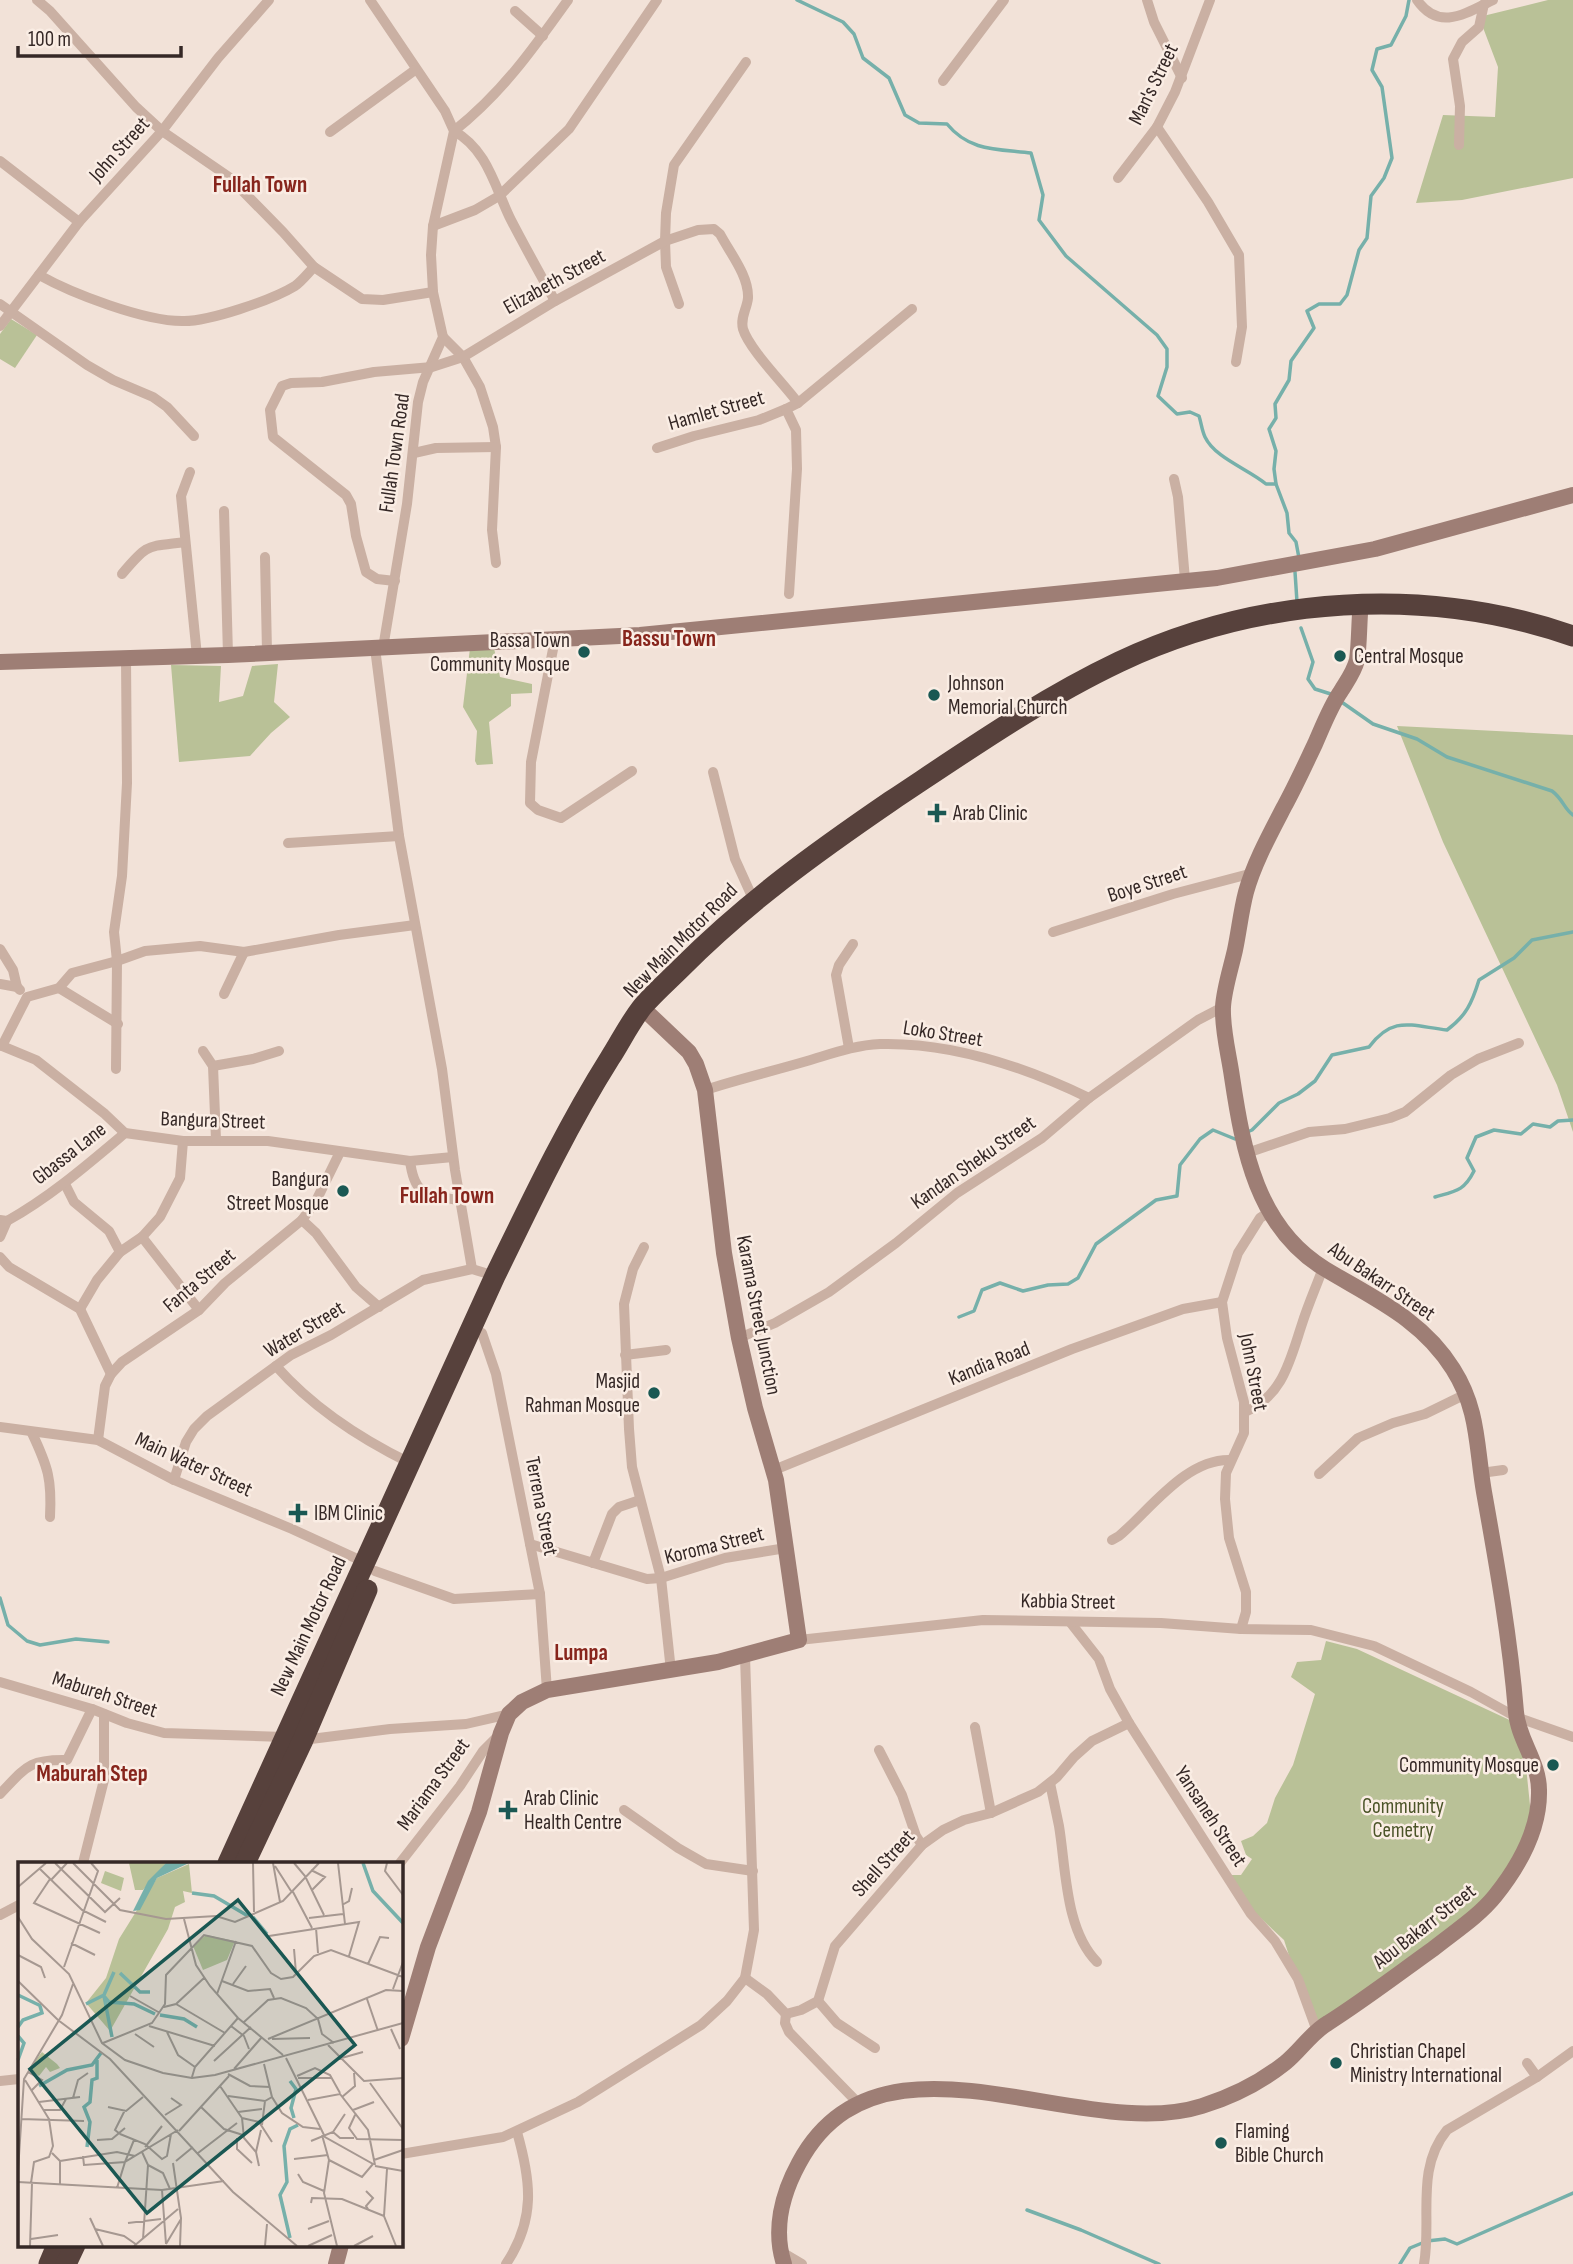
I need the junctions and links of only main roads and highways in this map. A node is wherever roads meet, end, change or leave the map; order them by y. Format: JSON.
{"nodes":[{"id":1,"x":1573,"y":636,"type":"edge"},
{"id":2,"x":1573,"y":646,"type":"edge"},
{"id":3,"x":369,"y":1567,"type":"junction"},
{"id":4,"x":294,"y":1738,"type":"junction"},
{"id":5,"x":229,"y":1862,"type":"edge"},
{"id":6,"x":245,"y":1862,"type":"edge"},
{"id":7,"x":57,"y":2246,"type":"edge"},
{"id":8,"x":75,"y":2246,"type":"edge"},
{"id":9,"x":49,"y":2264,"type":"edge"},
{"id":10,"x":66,"y":2264,"type":"edge"}],
"edges":[{"from":1,"to":3,"type":"highway","name":"New Main Motor Road"},
{"from":2,"to":3,"type":"highway","name":"New Main Motor Road"},
{"from":3,"to":4,"type":"highway","name":"New Main Motor Road"},
{"from":4,"to":5,"type":"highway","name":"New Main Motor Road"},
{"from":4,"to":6,"type":"highway","name":"New Main Motor Road"},
{"from":7,"to":9,"type":"highway"},
{"from":8,"to":10,"type":"highway"}]}
